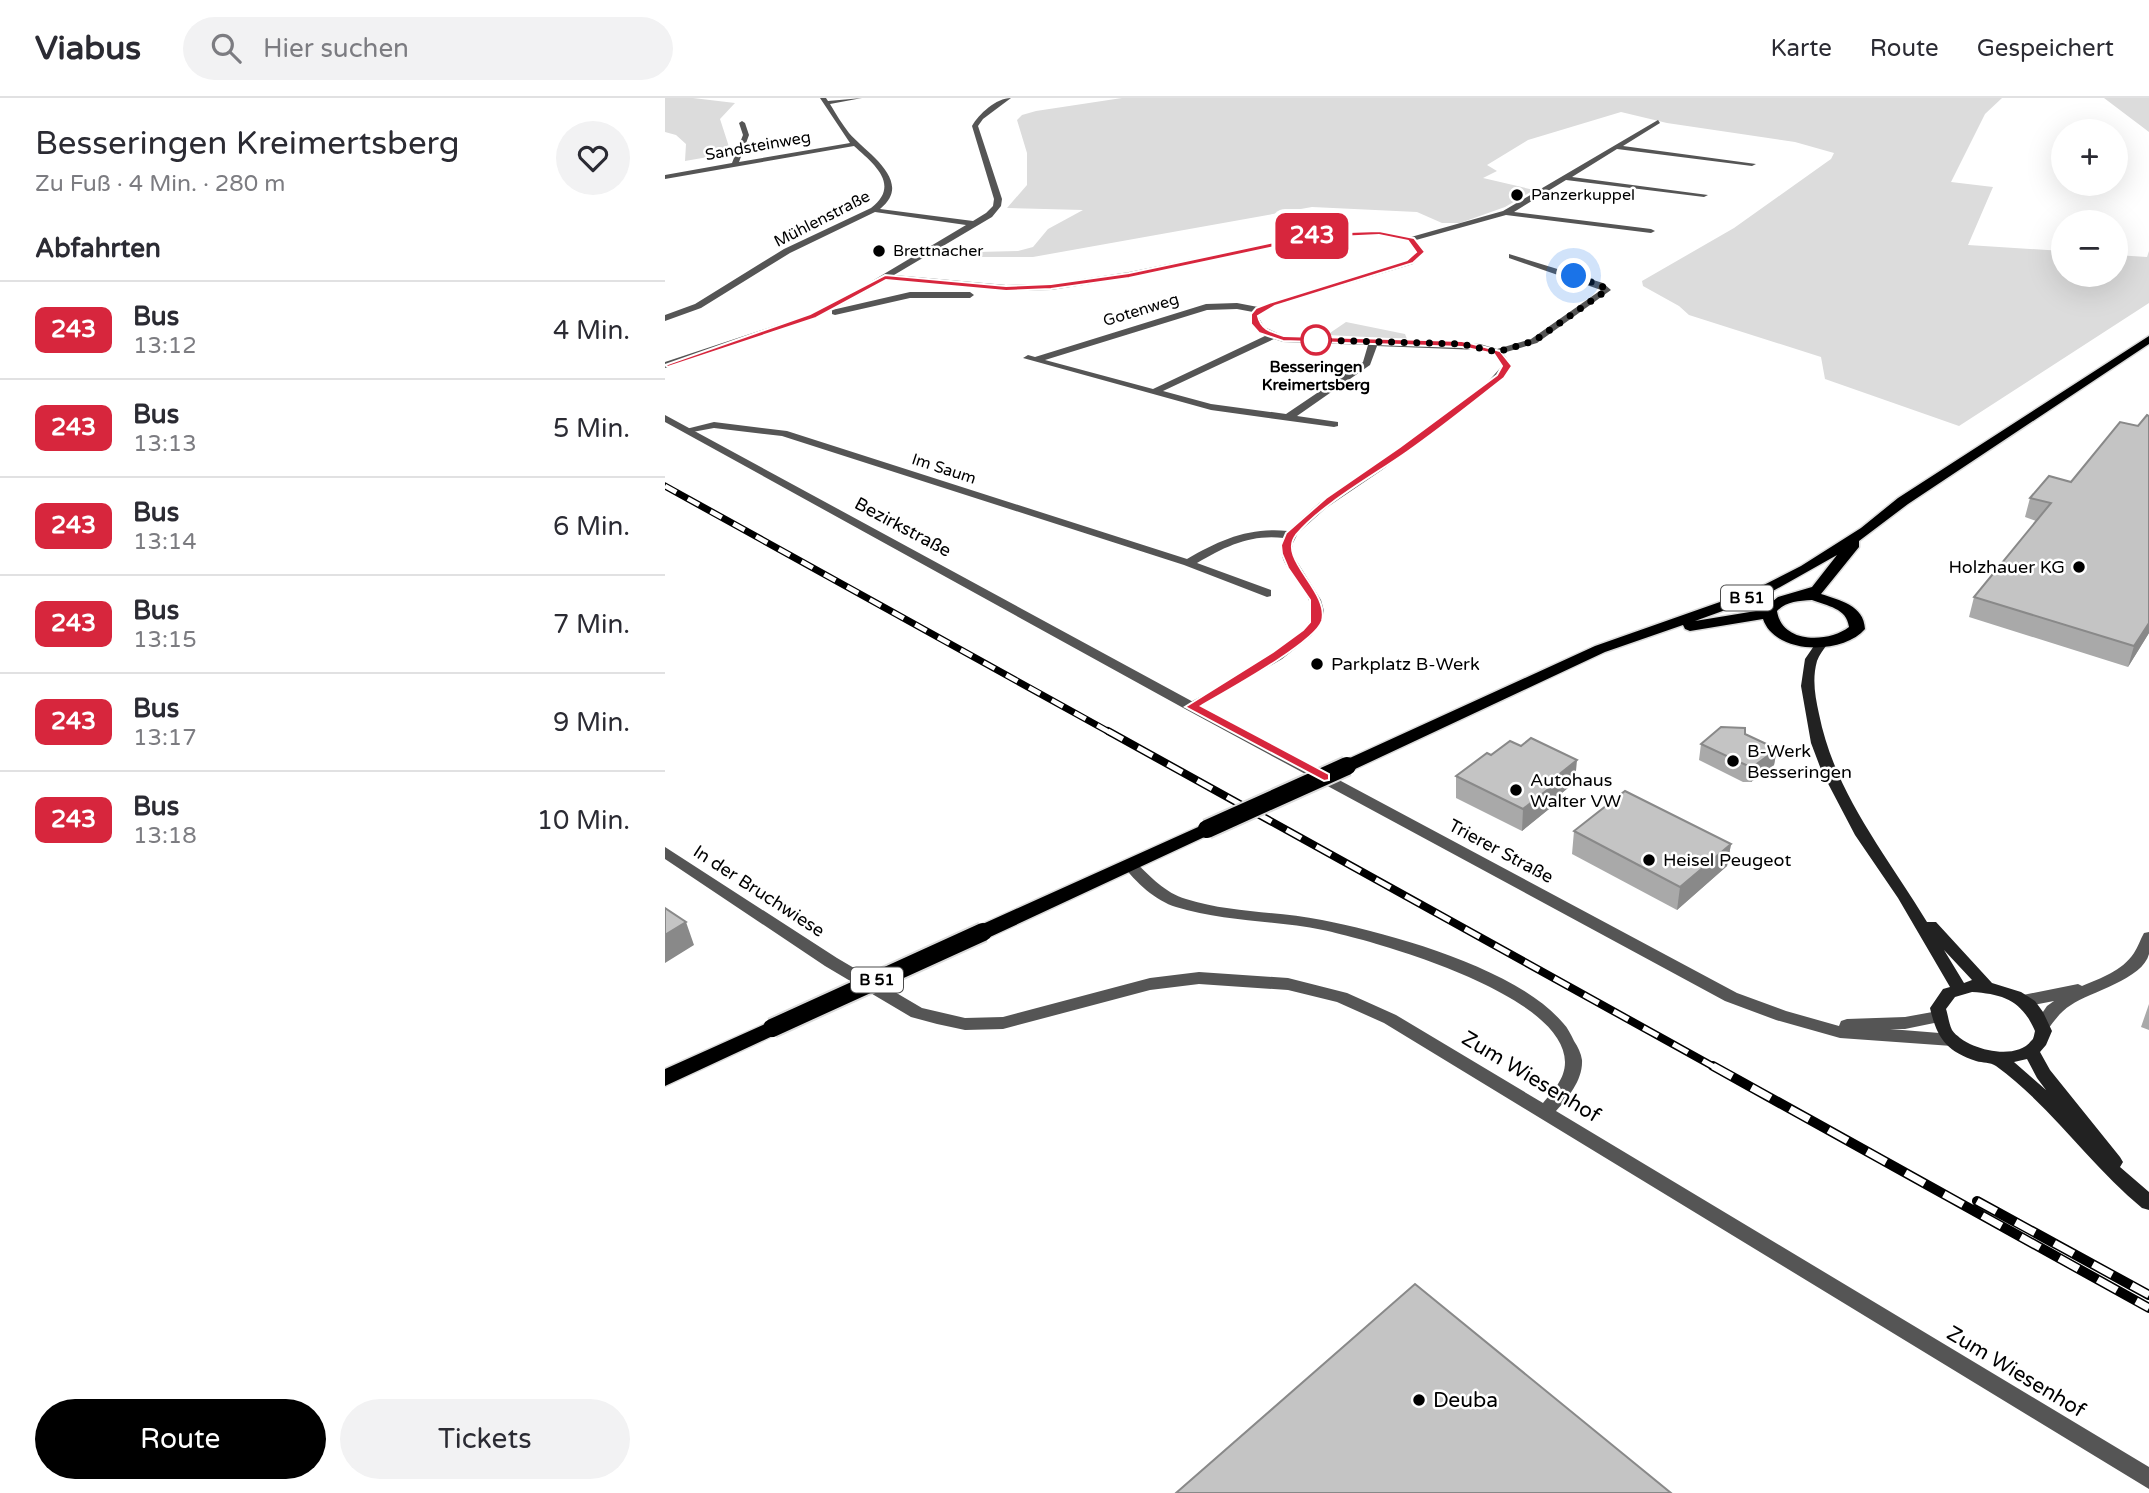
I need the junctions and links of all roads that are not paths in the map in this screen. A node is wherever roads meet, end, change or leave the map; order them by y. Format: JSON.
{"nodes":[{"id":1,"x":859,"y":98,"type":"edge"},
{"id":2,"x":1008,"y":98,"type":"edge"},
{"id":3,"x":824,"y":100,"type":"edge"},
{"id":4,"x":1658,"y":122,"type":"dead end"},
{"id":5,"x":742,"y":123,"type":"dead end"},
{"id":6,"x":855,"y":144,"type":"junction"},
{"id":7,"x":1615,"y":147,"type":"junction"},
{"id":8,"x":735,"y":163,"type":"junction"},
{"id":9,"x":1752,"y":164,"type":"dead end"},
{"id":10,"x":665,"y":177,"type":"edge"},
{"id":11,"x":1565,"y":178,"type":"junction"},
{"id":12,"x":1704,"y":195,"type":"dead end"},
{"id":13,"x":874,"y":210,"type":"junction"},
{"id":14,"x":1506,"y":213,"type":"junction"},
{"id":15,"x":974,"y":224,"type":"junction"},
{"id":16,"x":1651,"y":231,"type":"dead end"},
{"id":17,"x":1411,"y":239,"type":"junction"},
{"id":18,"x":1512,"y":256,"type":"dead end"},
{"id":19,"x":885,"y":277,"type":"junction"},
{"id":20,"x":999,"y":297,"type":"dead end"},
{"id":21,"x":1259,"y":310,"type":"junction"},
{"id":22,"x":813,"y":316,"type":"junction"},
{"id":23,"x":665,"y":318,"type":"edge"},
{"id":24,"x":1273,"y":336,"type":"junction"},
{"id":25,"x":2149,"y":339,"type":"edge"},
{"id":26,"x":1374,"y":342,"type":"junction"},
{"id":27,"x":2149,"y":344,"type":"edge"},
{"id":28,"x":1497,"y":352,"type":"junction"},
{"id":29,"x":2126,"y":353,"type":"junction"},
{"id":30,"x":665,"y":365,"type":"edge"},
{"id":31,"x":1154,"y":392,"type":"junction"},
{"id":32,"x":665,"y":418,"type":"edge"},
{"id":33,"x":1287,"y":418,"type":"junction"},
{"id":34,"x":1335,"y":424,"type":"dead end"},
{"id":35,"x":687,"y":430,"type":"junction"},
{"id":36,"x":1866,"y":531,"type":"junction"},
{"id":37,"x":1290,"y":535,"type":"junction"},
{"id":38,"x":1840,"y":561,"type":"junction"},
{"id":39,"x":1188,"y":563,"type":"junction"},
{"id":40,"x":1266,"y":593,"type":"dead end"},
{"id":41,"x":1805,"y":596,"type":"junction"},
{"id":42,"x":1836,"y":602,"type":"junction"},
{"id":43,"x":1769,"y":619,"type":"junction"},
{"id":44,"x":1796,"y":639,"type":"junction"},
{"id":45,"x":1618,"y":642,"type":"junction"},
{"id":46,"x":1822,"y":643,"type":"junction"},
{"id":47,"x":1808,"y":670,"type":"junction"},
{"id":48,"x":1192,"y":707,"type":"junction"},
{"id":49,"x":665,"y":852,"type":"edge"},
{"id":50,"x":1130,"y":865,"type":"junction"},
{"id":51,"x":1904,"y":896,"type":"junction"},
{"id":52,"x":2149,"y":937,"type":"edge"},
{"id":53,"x":831,"y":962,"type":"joint"},
{"id":54,"x":2097,"y":986,"type":"junction"},
{"id":55,"x":1987,"y":987,"type":"junction"},
{"id":56,"x":1959,"y":989,"type":"junction"},
{"id":57,"x":2023,"y":1000,"type":"junction"},
{"id":58,"x":1938,"y":1017,"type":"junction"},
{"id":59,"x":1797,"y":1020,"type":"junction"},
{"id":60,"x":2042,"y":1025,"type":"junction"},
{"id":61,"x":1952,"y":1040,"type":"junction"},
{"id":62,"x":2032,"y":1052,"type":"junction"},
{"id":63,"x":1999,"y":1059,"type":"junction"},
{"id":64,"x":665,"y":1078,"type":"edge"},
{"id":65,"x":1545,"y":1112,"type":"junction"},
{"id":66,"x":2149,"y":1201,"type":"edge"},
{"id":67,"x":2149,"y":1479,"type":"edge"}],
"edges":[{"from":1,"to":3,"type":"street","name":"Mühlenstraße"},
{"from":2,"to":15,"type":"street"},
{"from":3,"to":6,"type":"street","name":"Mühlenstraße"},
{"from":4,"to":7,"type":"street"},
{"from":5,"to":8,"type":"street"},
{"from":6,"to":8,"type":"street","name":"Sandsteinweg"},
{"from":6,"to":13,"type":"street","name":"Mühlenstraße"},
{"from":7,"to":9,"type":"street"},
{"from":7,"to":11,"type":"street"},
{"from":8,"to":10,"type":"street","name":"Sandsteinweg"},
{"from":11,"to":12,"type":"street"},
{"from":11,"to":14,"type":"street"},
{"from":13,"to":15,"type":"street"},
{"from":13,"to":23,"type":"street","name":"Mühlenstraße"},
{"from":14,"to":16,"type":"street"},
{"from":14,"to":17,"type":"street"},
{"from":15,"to":19,"type":"street"},
{"from":17,"to":19,"type":"street"},
{"from":17,"to":21,"type":"street"},
{"from":18,"to":28,"type":"street"},
{"from":19,"to":22,"type":"street"},
{"from":20,"to":22,"type":"street"},
{"from":21,"to":24,"type":"street"},
{"from":21,"to":31,"type":"street","name":"Gotenweg"},
{"from":22,"to":30,"type":"street"},
{"from":24,"to":26,"type":"street"},
{"from":24,"to":31,"type":"street"},
{"from":25,"to":29,"type":"main road","number":"B 51"},
{"from":26,"to":28,"type":"street"},
{"from":26,"to":33,"type":"street"},
{"from":27,"to":29,"type":"street"},
{"from":28,"to":37,"type":"street"},
{"from":29,"to":36,"type":"main road","number":"B 51"},
{"from":31,"to":33,"type":"street","name":"Gotenweg"},
{"from":32,"to":35,"type":"street","name":"Bezirkstraße"},
{"from":33,"to":34,"type":"street","name":"Gotenweg"},
{"from":35,"to":39,"type":"street","name":"Im Saum"},
{"from":35,"to":48,"type":"street","name":"Bezirkstraße"},
{"from":36,"to":38,"type":"main road","number":"B 51"},
{"from":36,"to":45,"type":"main road","number":"B 51"},
{"from":37,"to":39,"type":"street"},
{"from":37,"to":48,"type":"street"},
{"from":38,"to":41,"type":"main road","number":"B 51"},
{"from":38,"to":42,"type":"main road","number":"B 51"},
{"from":39,"to":40,"type":"street","name":"Im Saum"},
{"from":41,"to":42,"type":"main road"},
{"from":41,"to":43,"type":"main road"},
{"from":42,"to":46,"type":"main road"},
{"from":43,"to":44,"type":"main road"},
{"from":43,"to":45,"type":"main road","number":"B 51"},
{"from":44,"to":46,"type":"main road"},
{"from":44,"to":47,"type":"main road"},
{"from":45,"to":50,"type":"main road","number":"B 51","bridge":true},
{"from":46,"to":47,"type":"main road"},
{"from":47,"to":51,"type":"main road"},
{"from":48,"to":59,"type":"street","name":"Trierer Straße"},
{"from":49,"to":53,"type":"street","name":"In der Bruchwiese"},
{"from":50,"to":64,"type":"main road","number":"B 51","bridge":true},
{"from":50,"to":65,"type":"street"},
{"from":51,"to":55,"type":"main road"},
{"from":51,"to":56,"type":"main road"},
{"from":52,"to":54,"type":"street"},
{"from":53,"to":65,"type":"street","name":"Zum Wiesenhof"},
{"from":54,"to":57,"type":"street"},
{"from":54,"to":60,"type":"street"},
{"from":55,"to":56,"type":"main road"},
{"from":55,"to":57,"type":"main road"},
{"from":56,"to":58,"type":"main road"},
{"from":57,"to":60,"type":"main road"},
{"from":58,"to":59,"type":"street","name":"Trierer Straße"},
{"from":58,"to":61,"type":"main road"},
{"from":59,"to":61,"type":"street","name":"Trierer Straße"},
{"from":60,"to":62,"type":"main road"},
{"from":61,"to":63,"type":"main road"},
{"from":62,"to":63,"type":"main road"},
{"from":62,"to":66,"type":"main road"},
{"from":63,"to":66,"type":"main road"},
{"from":65,"to":67,"type":"street","name":"Zum Wiesenhof"}]}
